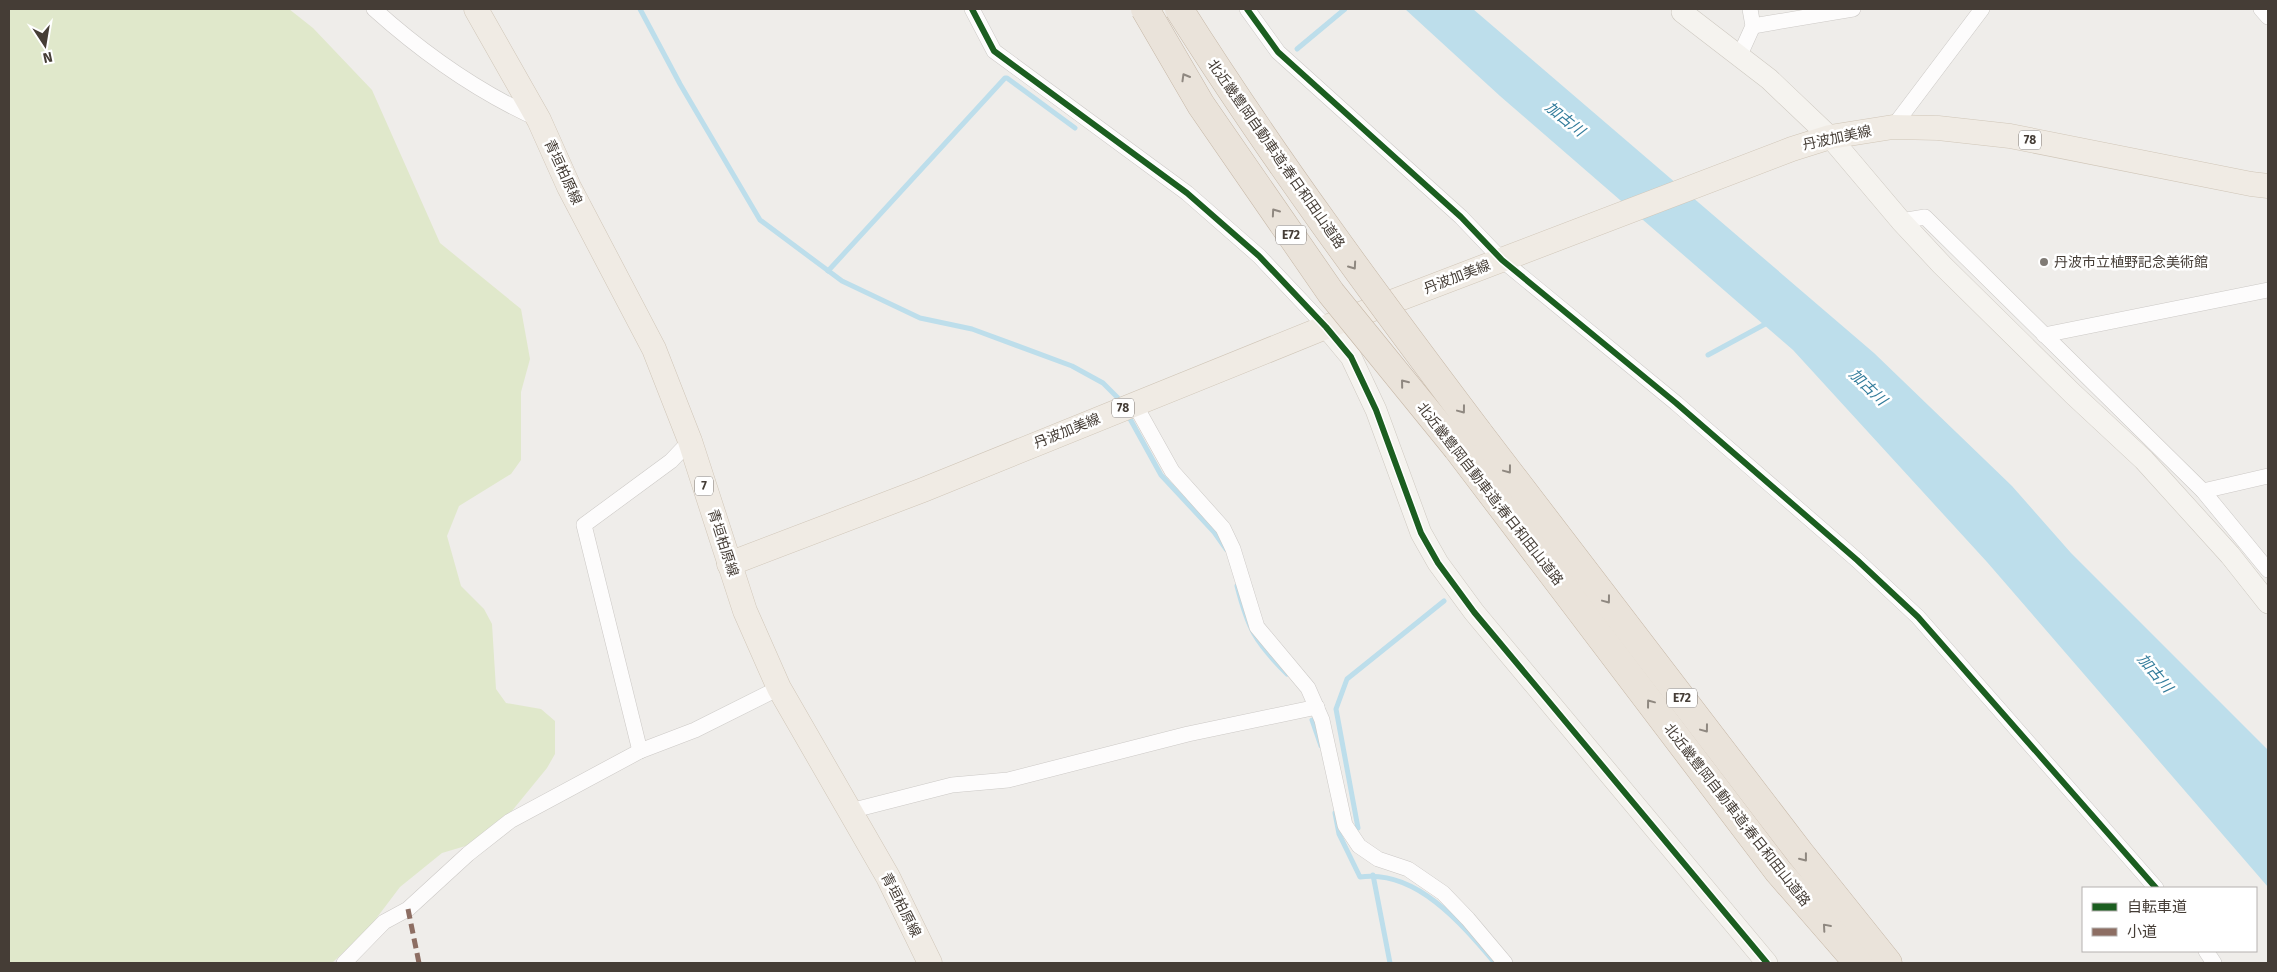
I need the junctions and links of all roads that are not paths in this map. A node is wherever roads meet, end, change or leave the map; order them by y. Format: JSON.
{"nodes":[{"id":1,"x":374,"y":9,"type":"edge"},
{"id":2,"x":476,"y":9,"type":"edge"},
{"id":3,"x":972,"y":9,"type":"edge"},
{"id":4,"x":1145,"y":9,"type":"edge"},
{"id":5,"x":1178,"y":9,"type":"edge"},
{"id":6,"x":1247,"y":9,"type":"edge"},
{"id":7,"x":1750,"y":9,"type":"edge"},
{"id":8,"x":1853,"y":9,"type":"edge"},
{"id":9,"x":1982,"y":9,"type":"edge"},
{"id":10,"x":2261,"y":9,"type":"edge"},
{"id":11,"x":1679,"y":10,"type":"edge"},
{"id":12,"x":2268,"y":17,"type":"edge"},
{"id":13,"x":1753,"y":26,"type":"junction"},
{"id":14,"x":1739,"y":57,"type":"junction"},
{"id":15,"x":538,"y":120,"type":"junction"},
{"id":16,"x":1893,"y":127,"type":"junction"},
{"id":17,"x":1830,"y":138,"type":"junction"},
{"id":18,"x":2268,"y":186,"type":"edge"},
{"id":19,"x":1901,"y":221,"type":"junction"},
{"id":20,"x":1509,"y":256,"type":"junction"},
{"id":21,"x":2268,"y":290,"type":"edge"},
{"id":22,"x":1326,"y":327,"type":"junction"},
{"id":23,"x":2044,"y":335,"type":"junction"},
{"id":24,"x":1134,"y":403,"type":"junction"},
{"id":25,"x":690,"y":441,"type":"junction"},
{"id":26,"x":2268,"y":476,"type":"edge"},
{"id":27,"x":2203,"y":491,"type":"junction"},
{"id":28,"x":730,"y":564,"type":"junction"},
{"id":29,"x":2268,"y":570,"type":"edge"},
{"id":30,"x":2268,"y":603,"type":"edge"},
{"id":31,"x":779,"y":688,"type":"junction"},
{"id":32,"x":1317,"y":707,"type":"junction"},
{"id":33,"x":640,"y":751,"type":"junction"},
{"id":34,"x":850,"y":811,"type":"junction"},
{"id":35,"x":2155,"y":887,"type":"edge"},
{"id":36,"x":2207,"y":952,"type":"edge"},
{"id":37,"x":344,"y":963,"type":"edge"},
{"id":38,"x":930,"y":963,"type":"edge"},
{"id":39,"x":1505,"y":963,"type":"edge"},
{"id":40,"x":1766,"y":963,"type":"edge"},
{"id":41,"x":1858,"y":963,"type":"edge"},
{"id":42,"x":1888,"y":963,"type":"edge"},
{"id":43,"x":2214,"y":963,"type":"edge"}],
"edges":[{"from":1,"to":15,"type":"street"},
{"from":2,"to":15,"type":"main road","name":"青垣柏原線","number":"7"},
{"from":3,"to":22,"type":"street"},
{"from":41,"to":4,"type":"highway","name":"北近畿豊岡自動車道;春日和田山道路","number":"E72","one_way":true,"bridge":true},
{"from":5,"to":42,"type":"highway","name":"北近畿豊岡自動車道;春日和田山道路","number":"E72","one_way":true,"bridge":true},
{"from":6,"to":20,"type":"street"},
{"from":7,"to":13,"type":"street"},
{"from":8,"to":13,"type":"street"},
{"from":9,"to":16,"type":"street"},
{"from":10,"to":12,"type":"street"},
{"from":11,"to":14,"type":"street"},
{"from":13,"to":14,"type":"street"},
{"from":14,"to":17,"type":"street"},
{"from":15,"to":25,"type":"main road","name":"青垣柏原線","number":"7"},
{"from":16,"to":17,"type":"main road","name":"丹波加美線","number":"78"},
{"from":16,"to":18,"type":"main road","name":"丹波加美線","number":"78"},
{"from":17,"to":19,"type":"street"},
{"from":17,"to":20,"type":"main road","name":"丹波加美線","number":"78"},
{"from":19,"to":23,"type":"street"},
{"from":19,"to":30,"type":"street"},
{"from":20,"to":22,"type":"main road","name":"丹波加美線","number":"78"},
{"from":20,"to":35,"type":"street"},
{"from":21,"to":23,"type":"street"},
{"from":22,"to":24,"type":"main road","name":"丹波加美線","number":"78"},
{"from":22,"to":40,"type":"street"},
{"from":23,"to":27,"type":"street"},
{"from":24,"to":28,"type":"main road","name":"丹波加美線","number":"78"},
{"from":24,"to":32,"type":"street"},
{"from":25,"to":28,"type":"main road","name":"青垣柏原線","number":"7"},
{"from":25,"to":33,"type":"street"},
{"from":26,"to":27,"type":"street"},
{"from":27,"to":29,"type":"street"},
{"from":28,"to":31,"type":"main road","name":"青垣柏原線","number":"7"},
{"from":31,"to":33,"type":"street"},
{"from":31,"to":34,"type":"main road","name":"青垣柏原線","number":"7"},
{"from":32,"to":34,"type":"street"},
{"from":32,"to":39,"type":"street"},
{"from":33,"to":37,"type":"street"},
{"from":34,"to":38,"type":"main road","name":"青垣柏原線","number":"7"},
{"from":36,"to":43,"type":"street"}]}
